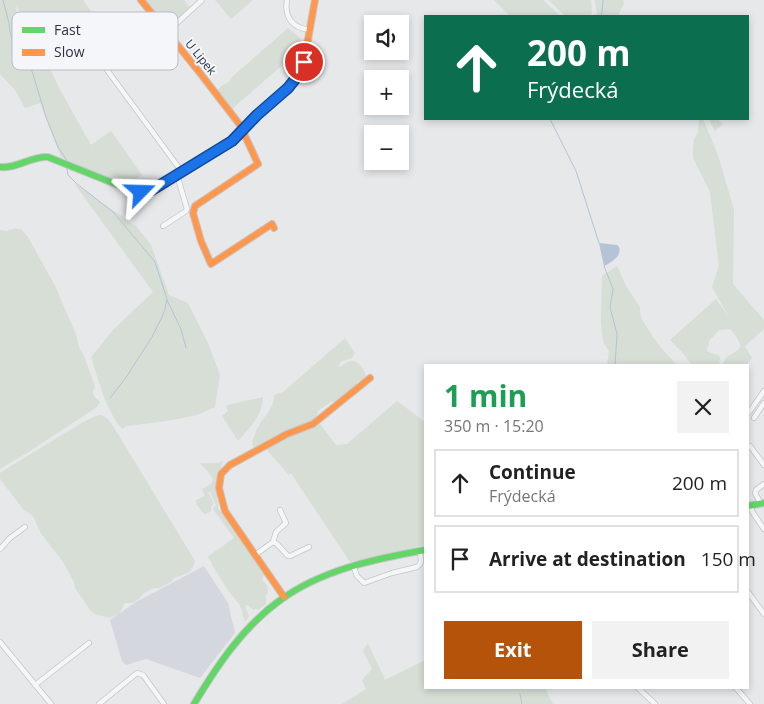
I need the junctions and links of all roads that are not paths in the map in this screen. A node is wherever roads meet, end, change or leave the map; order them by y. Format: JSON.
{"nodes":[{"id":1,"x":141,"y":0,"type":"edge"},
{"id":2,"x":202,"y":0,"type":"edge"},
{"id":3,"x":287,"y":0,"type":"edge"},
{"id":4,"x":315,"y":0,"type":"edge"},
{"id":5,"x":151,"y":12,"type":"edge"},
{"id":6,"x":178,"y":22,"type":"edge"},
{"id":7,"x":310,"y":30,"type":"junction"},
{"id":8,"x":178,"y":46,"type":"edge"},
{"id":9,"x":106,"y":70,"type":"edge"},
{"id":10,"x":243,"y":130,"type":"junction"},
{"id":11,"x":0,"y":166,"type":"edge"},
{"id":12,"x":179,"y":173,"type":"junction"},
{"id":13,"x":272,"y":224,"type":"dead end"},
{"id":14,"x":163,"y":226,"type":"dead end"},
{"id":15,"x":370,"y":378,"type":"dead end"},
{"id":16,"x":764,"y":391,"type":"edge"},
{"id":17,"x":764,"y":402,"type":"edge"},
{"id":18,"x":749,"y":412,"type":"edge"},
{"id":19,"x":754,"y":418,"type":"dead end"},
{"id":20,"x":750,"y":446,"type":"dead end"},
{"id":21,"x":764,"y":465,"type":"edge"},
{"id":22,"x":764,"y":484,"type":"edge"},
{"id":23,"x":763,"y":504,"type":"edge"},
{"id":24,"x":749,"y":506,"type":"edge"},
{"id":25,"x":280,"y":510,"type":"dead end"},
{"id":26,"x":25,"y":527,"type":"dead end"},
{"id":27,"x":764,"y":529,"type":"edge"},
{"id":28,"x":272,"y":542,"type":"junction"},
{"id":29,"x":309,"y":547,"type":"dead end"},
{"id":30,"x":0,"y":549,"type":"edge"},
{"id":31,"x":422,"y":551,"type":"edge"},
{"id":32,"x":255,"y":555,"type":"junction"},
{"id":33,"x":353,"y":565,"type":"junction"},
{"id":34,"x":749,"y":593,"type":"edge"},
{"id":35,"x":284,"y":597,"type":"junction"},
{"id":36,"x":764,"y":614,"type":"edge"},
{"id":37,"x":0,"y":642,"type":"edge"},
{"id":38,"x":89,"y":643,"type":"dead end"},
{"id":39,"x":35,"y":685,"type":"junction"},
{"id":40,"x":639,"y":689,"type":"edge"},
{"id":41,"x":737,"y":689,"type":"edge"},
{"id":42,"x":51,"y":704,"type":"edge"},
{"id":43,"x":99,"y":704,"type":"edge"},
{"id":44,"x":164,"y":704,"type":"edge"},
{"id":45,"x":194,"y":704,"type":"edge"},
{"id":46,"x":655,"y":704,"type":"edge"},
{"id":47,"x":750,"y":704,"type":"edge"}],
"edges":[{"from":1,"to":5,"type":"street","name":"U Lipek"},
{"from":2,"to":6,"type":"street"},
{"from":3,"to":7,"type":"street"},
{"from":4,"to":7,"type":"street"},
{"from":7,"to":10,"type":"street"},
{"from":8,"to":10,"type":"street","name":"U Lipek"},
{"from":9,"to":12,"type":"street"},
{"from":10,"to":12,"type":"street"},
{"from":10,"to":13,"type":"street","name":"U Lipek"},
{"from":11,"to":12,"type":"street"},
{"from":12,"to":14,"type":"street"},
{"from":15,"to":32,"type":"street"},
{"from":16,"to":18,"type":"street"},
{"from":17,"to":19,"type":"street"},
{"from":20,"to":21,"type":"street"},
{"from":22,"to":23,"type":"street"},
{"from":23,"to":24,"type":"street"},
{"from":24,"to":27,"type":"street"},
{"from":25,"to":28,"type":"street"},
{"from":26,"to":30,"type":"street"},
{"from":28,"to":29,"type":"street"},
{"from":28,"to":32,"type":"street"},
{"from":31,"to":33,"type":"street"},
{"from":31,"to":33,"type":"street"},
{"from":32,"to":35,"type":"street"},
{"from":33,"to":35,"type":"street"},
{"from":34,"to":36,"type":"street"},
{"from":35,"to":45,"type":"street"},
{"from":37,"to":39,"type":"street"},
{"from":38,"to":39,"type":"street"},
{"from":39,"to":42,"type":"street"},
{"from":40,"to":46,"type":"street"},
{"from":41,"to":47,"type":"street"},
{"from":43,"to":44,"type":"street"}]}
